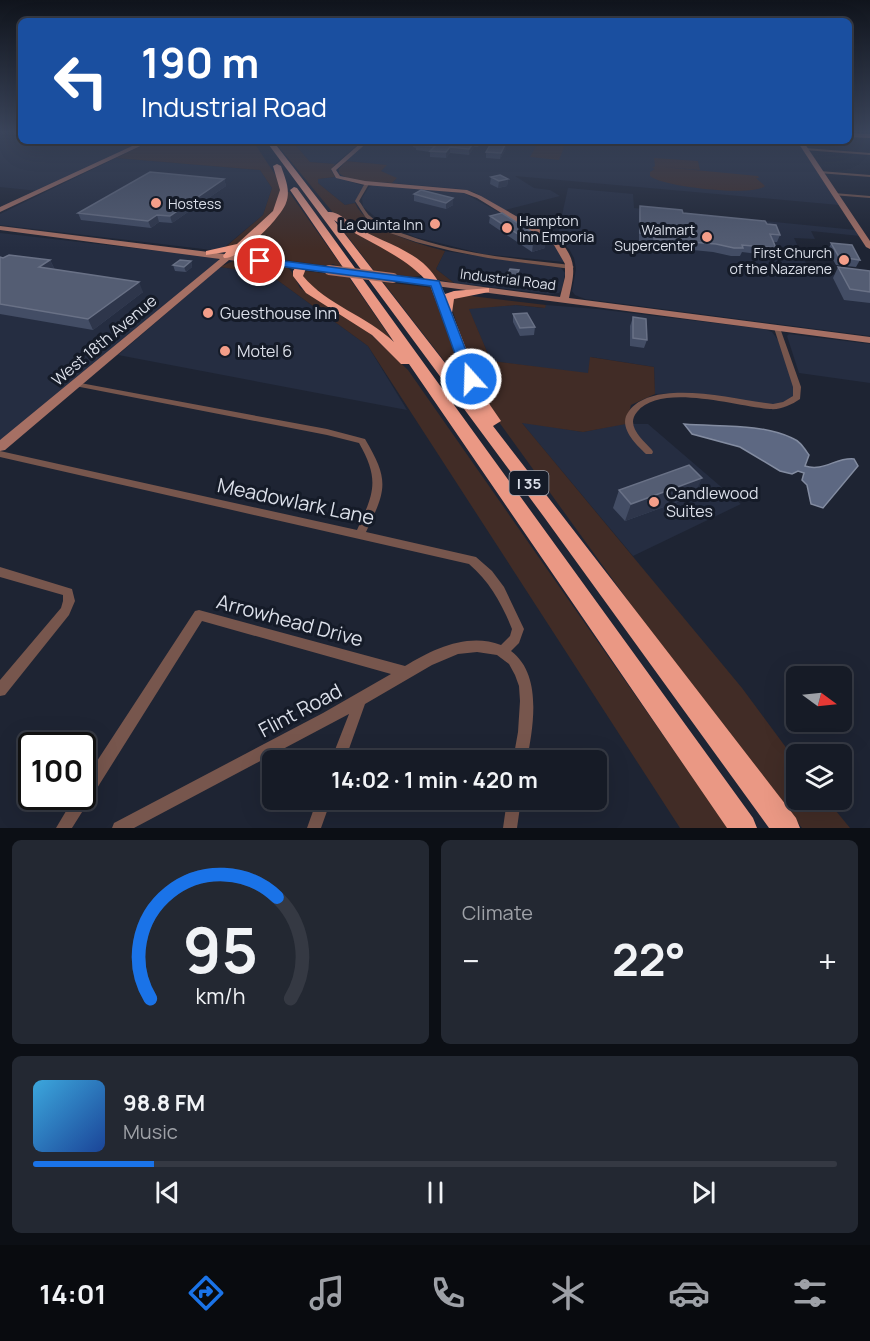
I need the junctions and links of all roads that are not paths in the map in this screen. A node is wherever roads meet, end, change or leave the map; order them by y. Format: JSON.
{"nodes":[{"id":1,"x":82,"y":172,"type":"edge"},
{"id":2,"x":279,"y":172,"type":"edge"},
{"id":3,"x":281,"y":172,"type":"edge"},
{"id":4,"x":293,"y":172,"type":"edge"},
{"id":5,"x":334,"y":172,"type":"edge"},
{"id":6,"x":820,"y":172,"type":"joint"},
{"id":7,"x":870,"y":176,"type":"edge"},
{"id":8,"x":367,"y":184,"type":"junction"},
{"id":9,"x":834,"y":194,"type":"junction"},
{"id":10,"x":870,"y":197,"type":"edge"},
{"id":11,"x":317,"y":203,"type":"junction"},
{"id":12,"x":0,"y":210,"type":"edge"},
{"id":13,"x":0,"y":228,"type":"edge"},
{"id":14,"x":240,"y":246,"type":"junction"},
{"id":15,"x":870,"y":247,"type":"edge"},
{"id":16,"x":210,"y":254,"type":"junction"},
{"id":17,"x":233,"y":257,"type":"junction"},
{"id":18,"x":302,"y":266,"type":"junction"},
{"id":19,"x":571,"y":267,"type":"junction"},
{"id":20,"x":435,"y":284,"type":"junction"},
{"id":21,"x":485,"y":290,"type":"junction"},
{"id":22,"x":564,"y":300,"type":"junction"},
{"id":23,"x":447,"y":312,"type":"junction"},
{"id":24,"x":777,"y":328,"type":"junction"},
{"id":25,"x":870,"y":340,"type":"edge"},
{"id":26,"x":75,"y":384,"type":"junction"},
{"id":27,"x":434,"y":388,"type":"junction"},
{"id":28,"x":0,"y":447,"type":"edge"},
{"id":29,"x":649,"y":452,"type":"dead end"},
{"id":30,"x":0,"y":454,"type":"edge"},
{"id":31,"x":550,"y":512,"type":"junction"},
{"id":32,"x":360,"y":534,"type":"junction"},
{"id":33,"x":0,"y":572,"type":"edge"},
{"id":34,"x":502,"y":652,"type":"junction"},
{"id":35,"x":406,"y":672,"type":"junction"},
{"id":36,"x":0,"y":690,"type":"edge"},
{"id":37,"x":360,"y":701,"type":"junction"},
{"id":38,"x":342,"y":750,"type":"edge"},
{"id":39,"x":522,"y":750,"type":"edge"},
{"id":40,"x":320,"y":810,"type":"edge"},
{"id":41,"x":513,"y":810,"type":"edge"},
{"id":42,"x":63,"y":828,"type":"edge"},
{"id":43,"x":119,"y":828,"type":"edge"},
{"id":44,"x":314,"y":828,"type":"edge"},
{"id":45,"x":510,"y":828,"type":"edge"},
{"id":46,"x":743,"y":828,"type":"edge"},
{"id":47,"x":786,"y":828,"type":"edge"}],
"edges":[{"from":1,"to":12,"type":"street"},
{"from":2,"to":14,"type":"highway"},
{"from":3,"to":27,"type":"highway","number":"I 35"},
{"from":4,"to":11,"type":"highway","number":"I 35"},
{"from":5,"to":8,"type":"street"},
{"from":6,"to":7,"type":"street"},
{"from":6,"to":9,"type":"street"},
{"from":8,"to":19,"type":"street"},
{"from":8,"to":19,"type":"street"},
{"from":9,"to":10,"type":"street"},
{"from":9,"to":15,"type":"street"},
{"from":11,"to":20,"type":"highway"},
{"from":11,"to":31,"type":"highway","number":"I 35"},
{"from":13,"to":16,"type":"street","name":"Industrial Road"},
{"from":14,"to":16,"type":"highway"},
{"from":14,"to":17,"type":"highway"},
{"from":16,"to":17,"type":"street","name":"Industrial Road"},
{"from":17,"to":18,"type":"street","name":"Industrial Road"},
{"from":17,"to":26,"type":"street","name":"West 18th Avenue"},
{"from":18,"to":20,"type":"street","name":"Industrial Road","bridge":true},
{"from":18,"to":27,"type":"highway"},
{"from":19,"to":22,"type":"street"},
{"from":20,"to":21,"type":"street","name":"Industrial Road"},
{"from":20,"to":23,"type":"highway"},
{"from":21,"to":22,"type":"street","name":"Industrial Road"},
{"from":21,"to":23,"type":"highway"},
{"from":22,"to":24,"type":"street","name":"Industrial Road"},
{"from":23,"to":31,"type":"highway"},
{"from":24,"to":25,"type":"street","name":"Industrial Road"},
{"from":24,"to":29,"type":"street"},
{"from":26,"to":28,"type":"street","name":"West 18th Avenue"},
{"from":26,"to":32,"type":"street"},
{"from":27,"to":46,"type":"highway","number":"I 35"},
{"from":30,"to":32,"type":"street","name":"Meadowlark Lane"},
{"from":31,"to":47,"type":"highway","number":"I 35"},
{"from":32,"to":34,"type":"street","name":"Meadowlark Lane"},
{"from":33,"to":36,"type":"street"},
{"from":34,"to":35,"type":"street","name":"Flint Road"},
{"from":34,"to":39,"type":"street"},
{"from":35,"to":37,"type":"street","name":"Flint Road"},
{"from":35,"to":42,"type":"street","name":"Arrowhead Drive"},
{"from":37,"to":38,"type":"street"},
{"from":37,"to":43,"type":"street","name":"Flint Road"},
{"from":40,"to":44,"type":"street"},
{"from":41,"to":45,"type":"street"}]}
